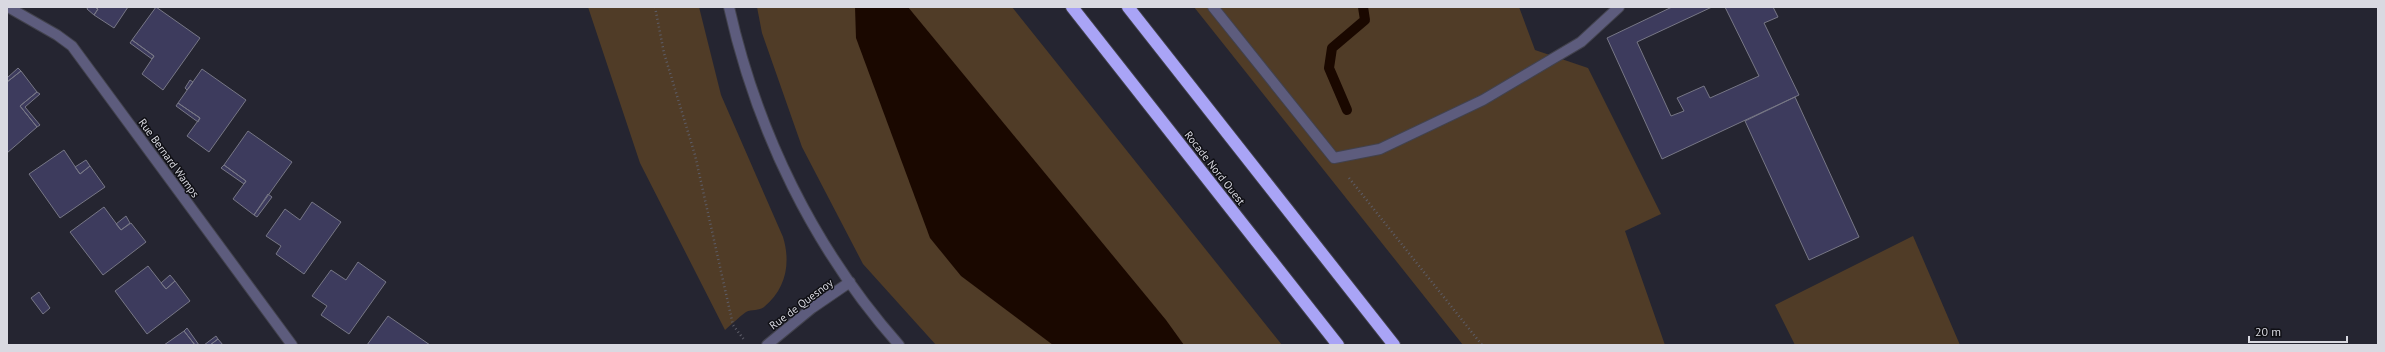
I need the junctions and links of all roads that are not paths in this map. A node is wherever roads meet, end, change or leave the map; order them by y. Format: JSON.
{"nodes":[{"id":1,"x":8,"y":7,"type":"edge"},
{"id":2,"x":729,"y":7,"type":"edge"},
{"id":3,"x":1072,"y":7,"type":"edge"},
{"id":4,"x":1128,"y":7,"type":"edge"},
{"id":5,"x":1213,"y":7,"type":"edge"},
{"id":6,"x":1619,"y":7,"type":"edge"},
{"id":7,"x":850,"y":282,"type":"junction"},
{"id":8,"x":292,"y":345,"type":"edge"},
{"id":9,"x":767,"y":345,"type":"edge"},
{"id":10,"x":899,"y":345,"type":"edge"},
{"id":11,"x":1338,"y":345,"type":"edge"},
{"id":12,"x":1394,"y":345,"type":"edge"}],
"edges":[{"from":1,"to":8,"type":"street","name":"Rue Bernard Wamps"},
{"from":2,"to":7,"type":"street"},
{"from":3,"to":11,"type":"highway","name":"Rocade Nord Ouest"},
{"from":4,"to":12,"type":"highway"},
{"from":5,"to":6,"type":"street"},
{"from":7,"to":9,"type":"street","name":"Rue de Quesnoy"},
{"from":7,"to":10,"type":"street"}]}
